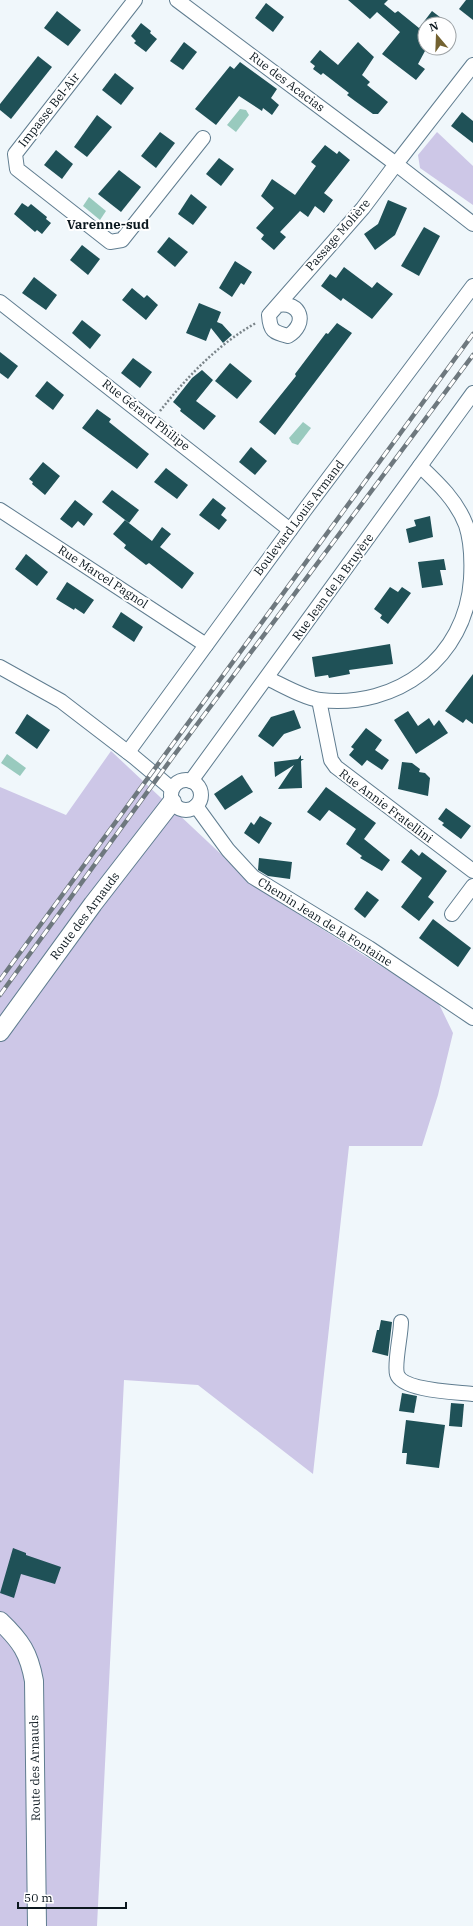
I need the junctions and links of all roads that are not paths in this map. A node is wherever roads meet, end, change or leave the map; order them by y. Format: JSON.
{"nodes":[{"id":1,"x":135,"y":0,"type":"edge"},
{"id":2,"x":177,"y":0,"type":"edge"},
{"id":3,"x":473,"y":65,"type":"edge"},
{"id":4,"x":203,"y":138,"type":"dead end"},
{"id":5,"x":396,"y":164,"type":"junction"},
{"id":6,"x":473,"y":224,"type":"edge"},
{"id":7,"x":473,"y":286,"type":"edge"},
{"id":8,"x":0,"y":302,"type":"edge"},
{"id":9,"x":274,"y":310,"type":"road end"},
{"id":10,"x":473,"y":393,"type":"edge"},
{"id":11,"x":420,"y":466,"type":"junction"},
{"id":12,"x":0,"y":510,"type":"edge"},
{"id":13,"x":469,"y":525,"type":"edge"},
{"id":14,"x":290,"y":530,"type":"junction"},
{"id":15,"x":206,"y":645,"type":"junction"},
{"id":16,"x":0,"y":667,"type":"edge"},
{"id":17,"x":267,"y":678,"type":"junction"},
{"id":18,"x":319,"y":700,"type":"junction"},
{"id":19,"x":128,"y":752,"type":"junction"},
{"id":20,"x":192,"y":780,"type":"junction"},
{"id":21,"x":172,"y":795,"type":"junction"},
{"id":22,"x":196,"y":806,"type":"junction"},
{"id":23,"x":473,"y":871,"type":"edge"},
{"id":24,"x":473,"y":886,"type":"edge"},
{"id":25,"x":452,"y":914,"type":"dead end"},
{"id":26,"x":473,"y":1018,"type":"edge"},
{"id":27,"x":0,"y":1032,"type":"edge"},
{"id":28,"x":401,"y":1322,"type":"dead end"},
{"id":29,"x":473,"y":1394,"type":"edge"},
{"id":30,"x":0,"y":1621,"type":"edge"},
{"id":31,"x":37,"y":1926,"type":"edge"}],
"edges":[{"from":1,"to":4,"type":"street","name":"Impasse Bel-Air"},
{"from":2,"to":5,"type":"street","name":"Rue des Acacias"},
{"from":3,"to":5,"type":"street"},
{"from":5,"to":6,"type":"street"},
{"from":5,"to":9,"type":"street","name":"Passage Molière"},
{"from":7,"to":14,"type":"street","name":"Boulevard Louis Armand"},
{"from":8,"to":14,"type":"street","name":"Rue Gérard Philipe"},
{"from":10,"to":11,"type":"street","name":"Rue Jean de la Bruyère"},
{"from":11,"to":13,"type":"street"},
{"from":11,"to":17,"type":"street","name":"Rue Jean de la Bruyère"},
{"from":12,"to":15,"type":"street","name":"Rue Marcel Pagnol"},
{"from":13,"to":18,"type":"street"},
{"from":14,"to":15,"type":"street","name":"Boulevard Louis Armand"},
{"from":15,"to":19,"type":"street","name":"Boulevard Louis Armand"},
{"from":16,"to":19,"type":"street"},
{"from":17,"to":18,"type":"street"},
{"from":17,"to":20,"type":"street","name":"Rue Jean de la Bruyère"},
{"from":18,"to":23,"type":"street","name":"Rue Annie Fratellini"},
{"from":19,"to":21,"type":"street"},
{"from":20,"to":21,"type":"street"},
{"from":20,"to":22,"type":"street"},
{"from":21,"to":22,"type":"street"},
{"from":21,"to":27,"type":"street","name":"Route des Arnauds"},
{"from":22,"to":26,"type":"street","name":"Chemin Jean de la Fontaine"},
{"from":24,"to":25,"type":"street"},
{"from":28,"to":29,"type":"street"},
{"from":30,"to":31,"type":"street","name":"Route des Arnauds"}]}
